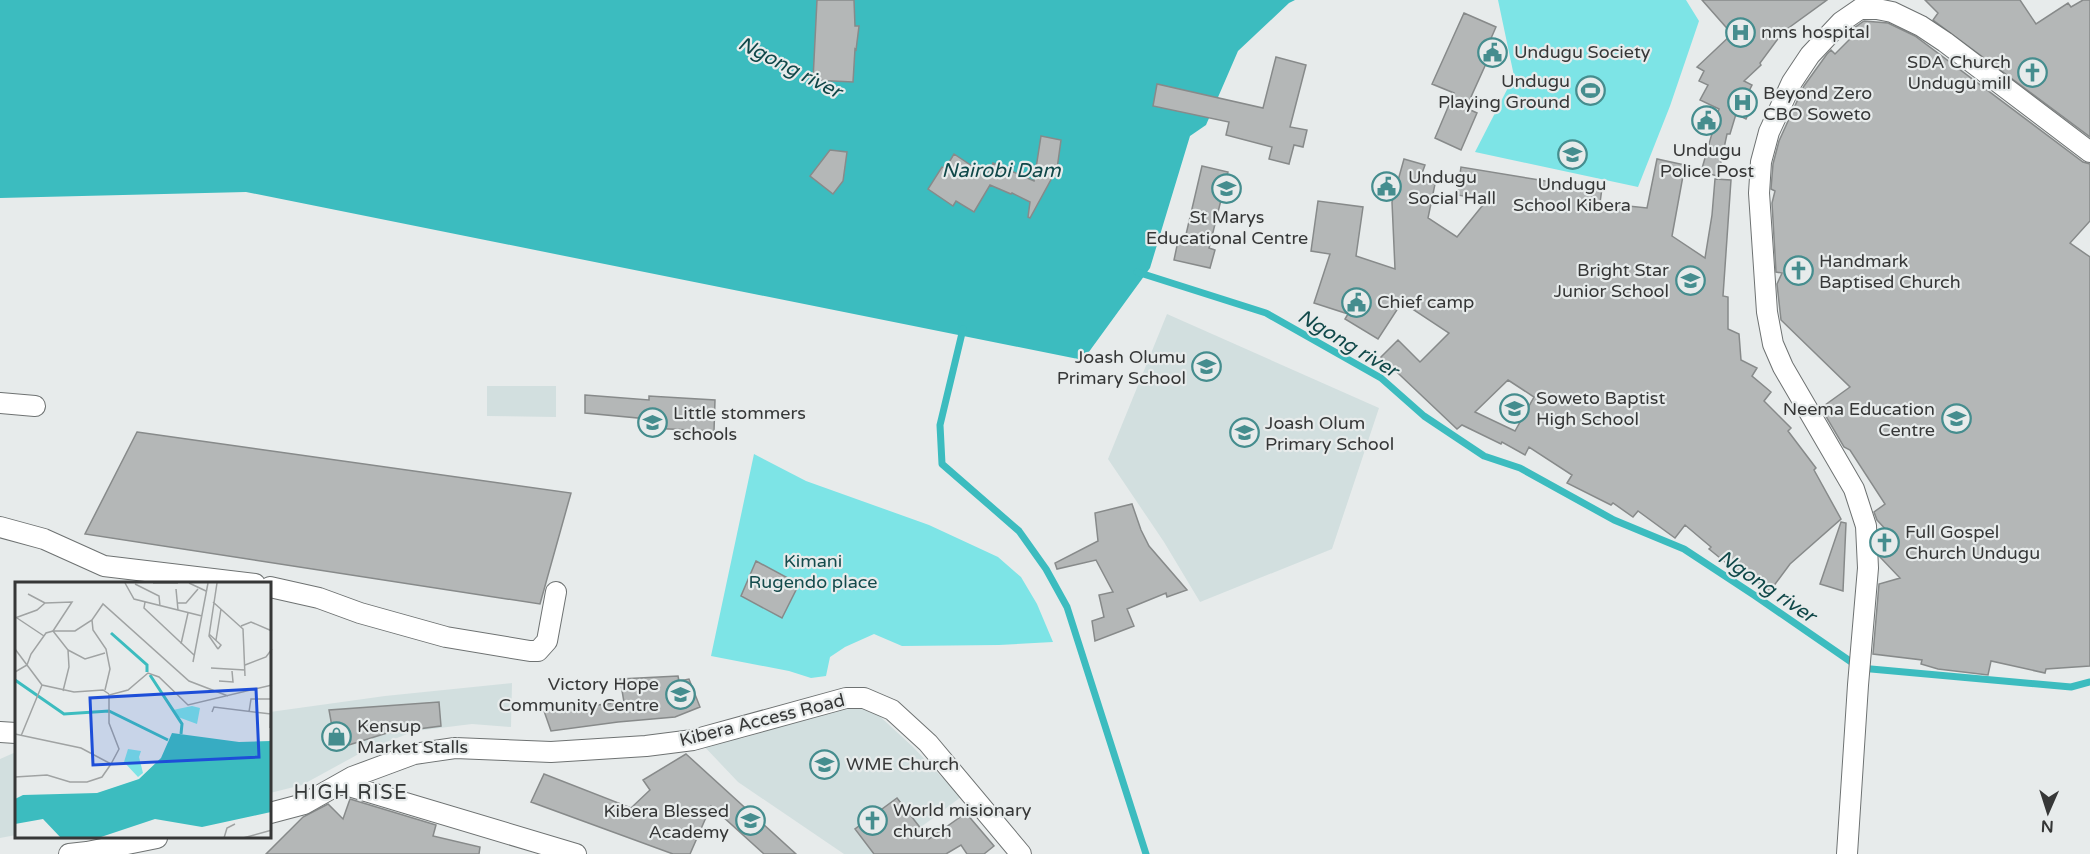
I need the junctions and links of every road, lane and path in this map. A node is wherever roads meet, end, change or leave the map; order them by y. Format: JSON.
{"nodes":[{"id":1,"x":1863,"y":5,"type":"edge"},
{"id":2,"x":2090,"y":152,"type":"edge"},
{"id":3,"x":0,"y":403,"type":"edge"},
{"id":4,"x":35,"y":406,"type":"dead end"},
{"id":5,"x":0,"y":527,"type":"edge"},
{"id":6,"x":102,"y":575,"type":"edge"},
{"id":7,"x":221,"y":582,"type":"edge"},
{"id":8,"x":272,"y":587,"type":"edge"},
{"id":9,"x":556,"y":592,"type":"dead end"},
{"id":10,"x":0,"y":732,"type":"edge"},
{"id":11,"x":15,"y":733,"type":"edge"},
{"id":12,"x":342,"y":784,"type":"junction"},
{"id":13,"x":272,"y":812,"type":"edge"},
{"id":14,"x":148,"y":839,"type":"edge"},
{"id":15,"x":69,"y":854,"type":"edge"},
{"id":16,"x":576,"y":854,"type":"edge"},
{"id":17,"x":1021,"y":854,"type":"edge"},
{"id":18,"x":1847,"y":854,"type":"edge"}],
"edges":[{"from":1,"to":2,"type":"street"},
{"from":1,"to":18,"type":"street"},
{"from":3,"to":4,"type":"street"},
{"from":5,"to":6,"type":"street"},
{"from":6,"to":7,"type":"street"},
{"from":8,"to":9,"type":"street"},
{"from":10,"to":11,"type":"street"},
{"from":12,"to":13,"type":"street","name":"Kibera Access Road"},
{"from":12,"to":16,"type":"street"},
{"from":12,"to":17,"type":"street","name":"Kibera Access Road"},
{"from":14,"to":15,"type":"street"}]}
